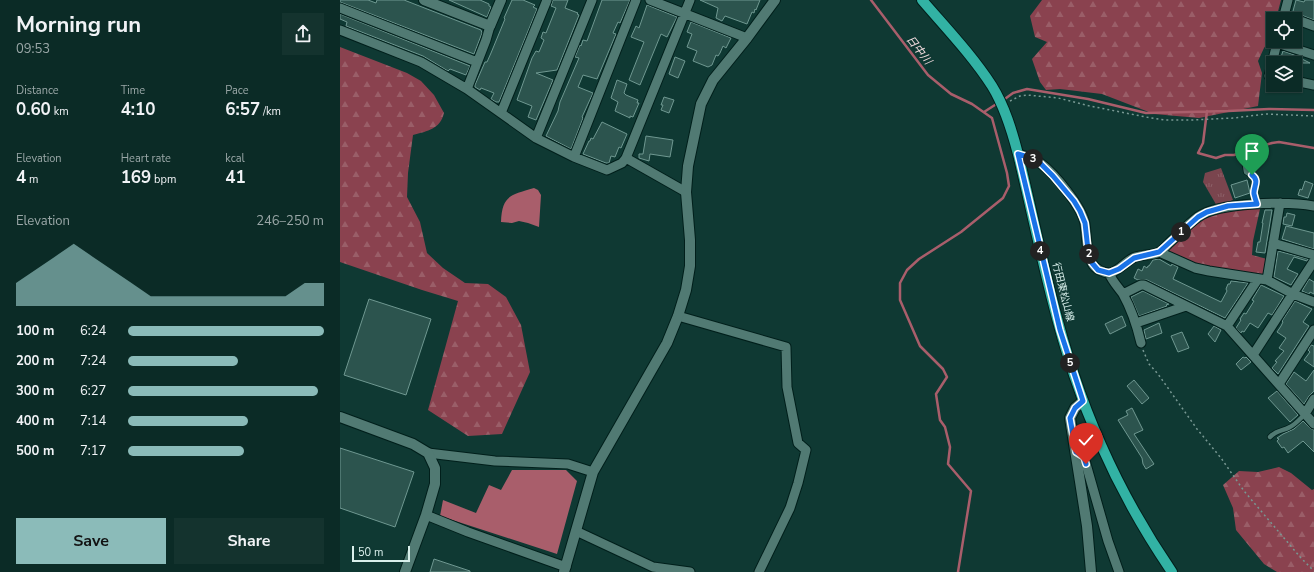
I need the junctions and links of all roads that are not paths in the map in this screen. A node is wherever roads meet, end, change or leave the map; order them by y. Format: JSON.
{"nodes":[{"id":1,"x":424,"y":0,"type":"edge"},
{"id":2,"x":501,"y":0,"type":"edge"},
{"id":3,"x":547,"y":0,"type":"edge"},
{"id":4,"x":592,"y":0,"type":"edge"},
{"id":5,"x":636,"y":0,"type":"edge"},
{"id":6,"x":650,"y":0,"type":"edge"},
{"id":7,"x":690,"y":0,"type":"edge"},
{"id":8,"x":775,"y":0,"type":"edge"},
{"id":9,"x":922,"y":0,"type":"edge"},
{"id":10,"x":1288,"y":0,"type":"edge"},
{"id":11,"x":340,"y":8,"type":"edge"},
{"id":12,"x":1284,"y":12,"type":"edge"},
{"id":13,"x":685,"y":14,"type":"junction"},
{"id":14,"x":1302,"y":22,"type":"edge"},
{"id":15,"x":490,"y":26,"type":"junction"},
{"id":16,"x":1314,"y":26,"type":"edge"},
{"id":17,"x":340,"y":30,"type":"edge"},
{"id":18,"x":747,"y":38,"type":"junction"},
{"id":19,"x":1294,"y":48,"type":"edge"},
{"id":20,"x":1314,"y":55,"type":"edge"},
{"id":21,"x":477,"y":62,"type":"junction"},
{"id":22,"x":1302,"y":82,"type":"edge"},
{"id":23,"x":1314,"y":85,"type":"edge"},
{"id":24,"x":467,"y":89,"type":"junction"},
{"id":25,"x":501,"y":113,"type":"junction"},
{"id":26,"x":536,"y":138,"type":"junction"},
{"id":27,"x":1018,"y":154,"type":"junction"},
{"id":28,"x":574,"y":157,"type":"junction"},
{"id":29,"x":626,"y":158,"type":"junction"},
{"id":30,"x":1244,"y":159,"type":"dead end"},
{"id":31,"x":686,"y":192,"type":"junction"},
{"id":32,"x":1280,"y":203,"type":"junction"},
{"id":33,"x":1257,"y":204,"type":"junction"},
{"id":34,"x":1314,"y":206,"type":"edge"},
{"id":35,"x":1273,"y":243,"type":"junction"},
{"id":36,"x":1159,"y":252,"type":"junction"},
{"id":37,"x":1314,"y":255,"type":"edge"},
{"id":38,"x":1314,"y":262,"type":"edge"},
{"id":39,"x":1109,"y":273,"type":"junction"},
{"id":40,"x":1262,"y":280,"type":"junction"},
{"id":41,"x":1122,"y":294,"type":"junction"},
{"id":42,"x":1293,"y":294,"type":"junction"},
{"id":43,"x":1314,"y":302,"type":"edge"},
{"id":44,"x":1186,"y":306,"type":"junction"},
{"id":45,"x":678,"y":316,"type":"junction"},
{"id":46,"x":1136,"y":323,"type":"junction"},
{"id":47,"x":1227,"y":326,"type":"junction"},
{"id":48,"x":1314,"y":330,"type":"edge"},
{"id":49,"x":1141,"y":343,"type":"road end"},
{"id":50,"x":1253,"y":355,"type":"junction"},
{"id":51,"x":1279,"y":384,"type":"junction"},
{"id":52,"x":1314,"y":399,"type":"edge"},
{"id":53,"x":1083,"y":401,"type":"junction"},
{"id":54,"x":1305,"y":414,"type":"junction"},
{"id":55,"x":340,"y":417,"type":"edge"},
{"id":56,"x":1314,"y":424,"type":"edge"},
{"id":57,"x":1270,"y":437,"type":"dead end"},
{"id":58,"x":428,"y":452,"type":"junction"},
{"id":59,"x":1076,"y":452,"type":"junction"},
{"id":60,"x":593,"y":472,"type":"junction"},
{"id":61,"x":426,"y":514,"type":"junction"},
{"id":62,"x":576,"y":531,"type":"junction"},
{"id":63,"x":565,"y":570,"type":"edge"},
{"id":64,"x":405,"y":572,"type":"edge"},
{"id":65,"x":690,"y":572,"type":"edge"},
{"id":66,"x":759,"y":572,"type":"edge"},
{"id":67,"x":1091,"y":572,"type":"edge"},
{"id":68,"x":1119,"y":572,"type":"edge"},
{"id":69,"x":1172,"y":572,"type":"edge"}],
"edges":[{"from":1,"to":15,"type":"street"},
{"from":2,"to":15,"type":"street"},
{"from":3,"to":25,"type":"street"},
{"from":4,"to":26,"type":"street"},
{"from":5,"to":28,"type":"street"},
{"from":6,"to":13,"type":"street"},
{"from":7,"to":13,"type":"street"},
{"from":8,"to":18,"type":"street"},
{"from":9,"to":27,"type":"main road","name":"行田東松山線"},
{"from":10,"to":12,"type":"street"},
{"from":11,"to":21,"type":"street"},
{"from":13,"to":18,"type":"street"},
{"from":13,"to":29,"type":"street"},
{"from":14,"to":16,"type":"street"},
{"from":15,"to":21,"type":"street"},
{"from":17,"to":24,"type":"street"},
{"from":18,"to":31,"type":"street"},
{"from":19,"to":20,"type":"street"},
{"from":21,"to":24,"type":"street"},
{"from":22,"to":23,"type":"street"},
{"from":24,"to":25,"type":"street"},
{"from":25,"to":26,"type":"street"},
{"from":26,"to":28,"type":"street"},
{"from":27,"to":39,"type":"street"},
{"from":27,"to":53,"type":"main road","name":"行田東松山線"},
{"from":28,"to":29,"type":"street"},
{"from":29,"to":31,"type":"street"},
{"from":30,"to":33,"type":"lane"},
{"from":31,"to":45,"type":"street"},
{"from":32,"to":33,"type":"street"},
{"from":32,"to":34,"type":"street"},
{"from":32,"to":35,"type":"street"},
{"from":33,"to":36,"type":"street"},
{"from":35,"to":37,"type":"street"},
{"from":35,"to":40,"type":"street"},
{"from":36,"to":39,"type":"street"},
{"from":36,"to":40,"type":"street"},
{"from":38,"to":42,"type":"street"},
{"from":39,"to":41,"type":"street"},
{"from":40,"to":42,"type":"street"},
{"from":40,"to":47,"type":"street"},
{"from":41,"to":44,"type":"street"},
{"from":41,"to":46,"type":"street"},
{"from":42,"to":43,"type":"street"},
{"from":42,"to":50,"type":"street"},
{"from":44,"to":46,"type":"street"},
{"from":44,"to":47,"type":"street"},
{"from":45,"to":60,"type":"street"},
{"from":45,"to":66,"type":"street"},
{"from":46,"to":49,"type":"street"},
{"from":47,"to":50,"type":"street"},
{"from":48,"to":51,"type":"street"},
{"from":50,"to":51,"type":"street"},
{"from":51,"to":54,"type":"street"},
{"from":52,"to":54,"type":"street"},
{"from":53,"to":59,"type":"street"},
{"from":53,"to":69,"type":"main road","name":"行田東松山線"},
{"from":54,"to":56,"type":"street"},
{"from":54,"to":57,"type":"lane"},
{"from":55,"to":58,"type":"street"},
{"from":58,"to":60,"type":"street"},
{"from":58,"to":61,"type":"street"},
{"from":59,"to":67,"type":"street"},
{"from":59,"to":68,"type":"street"},
{"from":60,"to":62,"type":"street"},
{"from":61,"to":63,"type":"street"},
{"from":61,"to":64,"type":"street"},
{"from":62,"to":63,"type":"street"},
{"from":62,"to":65,"type":"street"}]}
